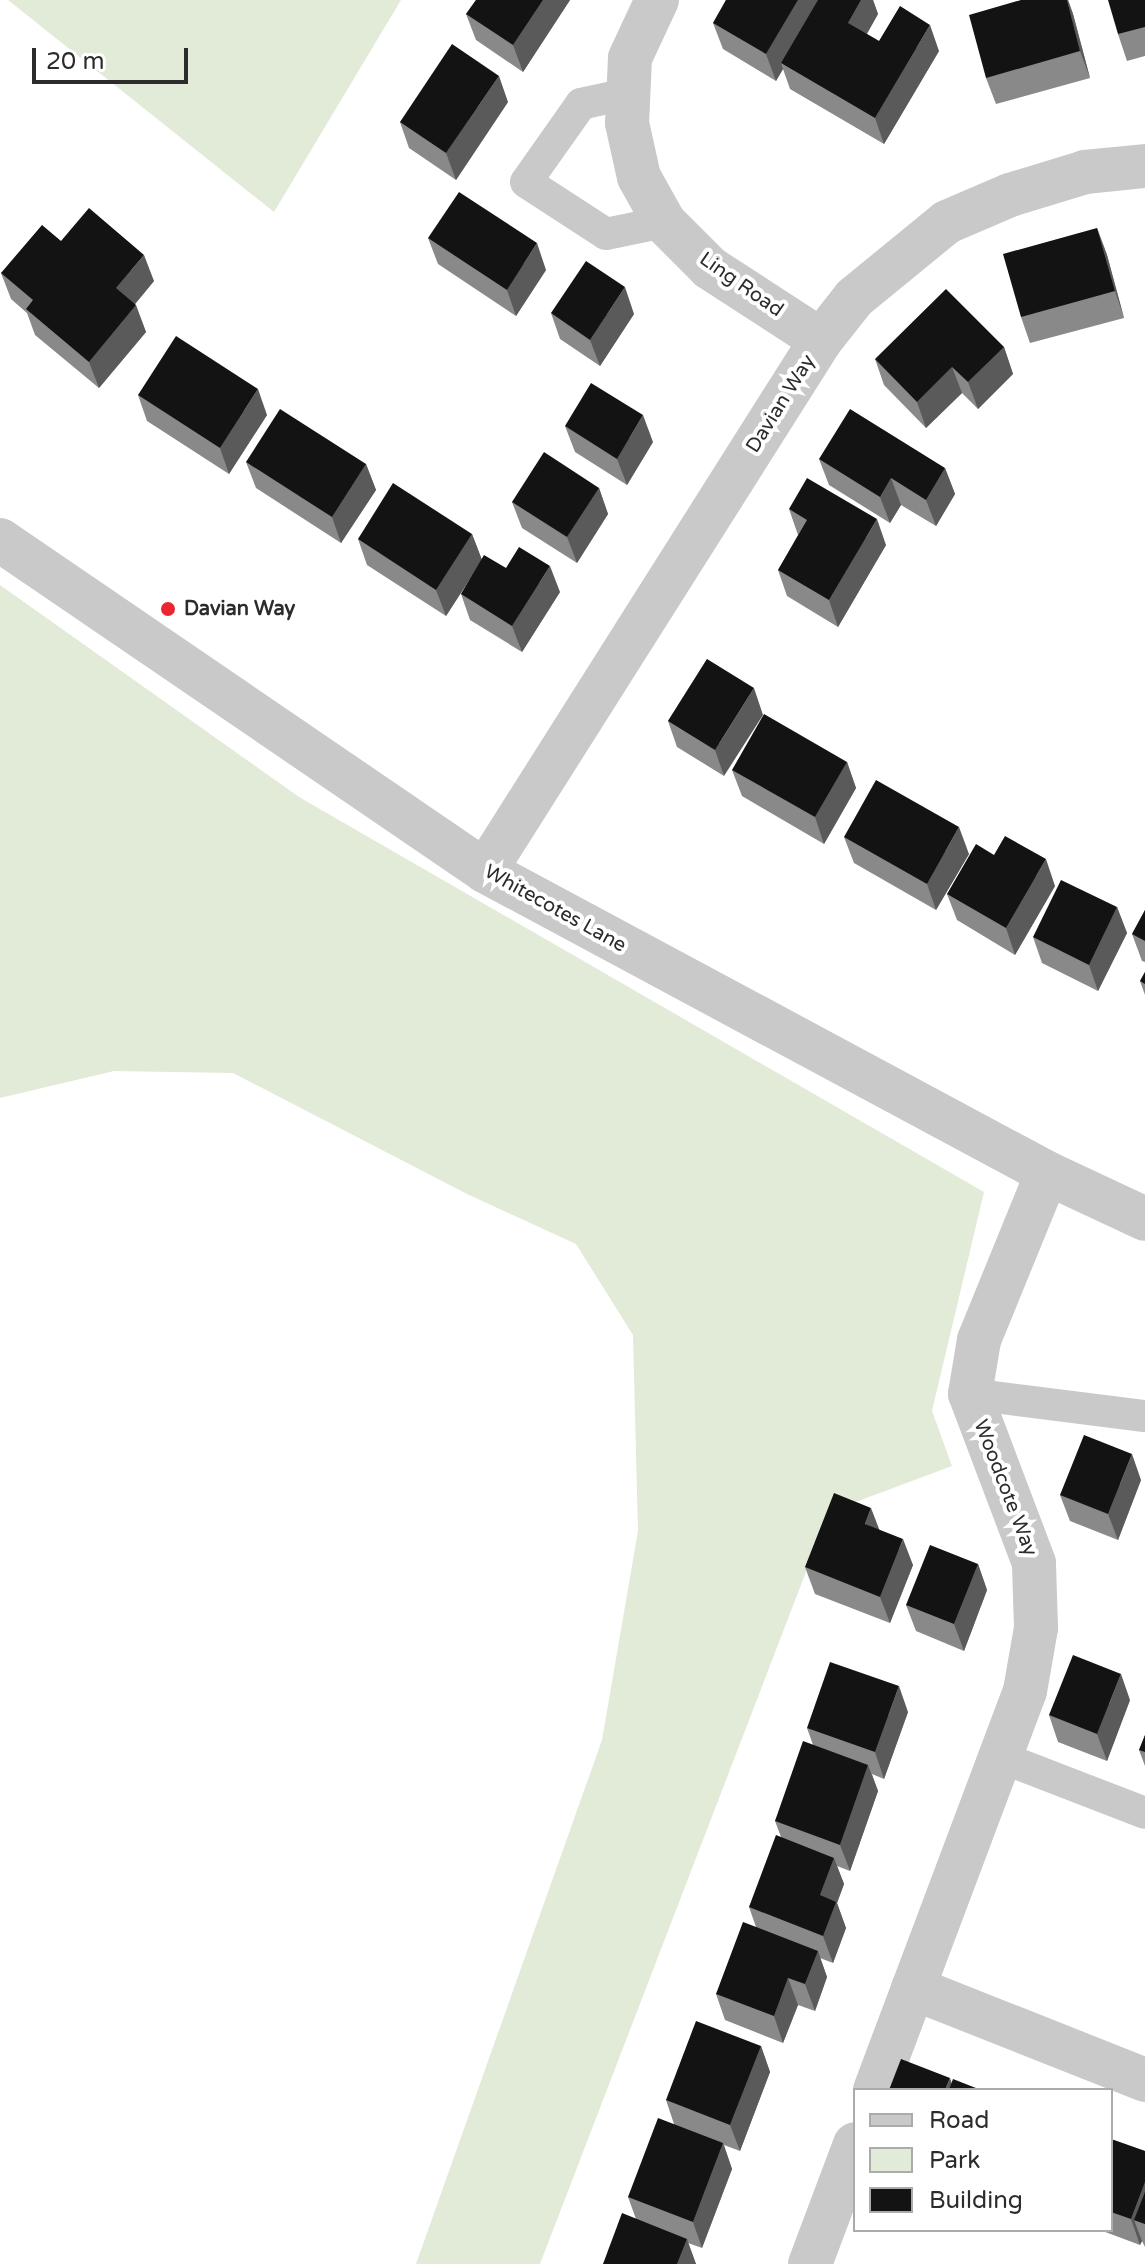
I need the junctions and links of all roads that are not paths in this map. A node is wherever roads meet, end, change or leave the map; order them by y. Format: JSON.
{"nodes":[{"id":1,"x":657,"y":0,"type":"edge"},
{"id":2,"x":626,"y":94,"type":"junction"},
{"id":3,"x":1145,"y":166,"type":"edge"},
{"id":4,"x":664,"y":222,"type":"junction"},
{"id":5,"x":821,"y":340,"type":"junction"},
{"id":6,"x":0,"y":540,"type":"edge"},
{"id":7,"x":485,"y":871,"type":"junction"},
{"id":8,"x":1047,"y":1173,"type":"junction"},
{"id":9,"x":1145,"y":1219,"type":"edge"},
{"id":10,"x":970,"y":1394,"type":"junction"},
{"id":11,"x":1145,"y":1416,"type":"edge"},
{"id":12,"x":1000,"y":1757,"type":"junction"},
{"id":13,"x":1145,"y":1813,"type":"edge"},
{"id":14,"x":913,"y":1988,"type":"junction"},
{"id":15,"x":1145,"y":2080,"type":"edge"},
{"id":16,"x":876,"y":2088,"type":"edge"},
{"id":17,"x":853,"y":2149,"type":"edge"},
{"id":18,"x":810,"y":2264,"type":"edge"}],
"edges":[{"from":1,"to":2,"type":"street","name":"Ling Road"},
{"from":2,"to":4,"type":"street","name":"Ling Road"},
{"from":2,"to":4,"type":"lane"},
{"from":3,"to":5,"type":"street","name":"Davian Way"},
{"from":4,"to":5,"type":"street","name":"Ling Road"},
{"from":5,"to":7,"type":"street","name":"Davian Way"},
{"from":6,"to":7,"type":"street","name":"Whitecotes Lane"},
{"from":7,"to":8,"type":"street","name":"Whitecotes Lane"},
{"from":8,"to":9,"type":"street","name":"Whitecotes Lane"},
{"from":8,"to":10,"type":"street","name":"Woodcote Way"},
{"from":10,"to":11,"type":"lane"},
{"from":10,"to":12,"type":"street","name":"Woodcote Way"},
{"from":12,"to":13,"type":"lane"},
{"from":12,"to":14,"type":"street","name":"Woodcote Way"},
{"from":14,"to":15,"type":"street"},
{"from":14,"to":16,"type":"street","name":"Woodcote Way"},
{"from":17,"to":18,"type":"street"}]}
